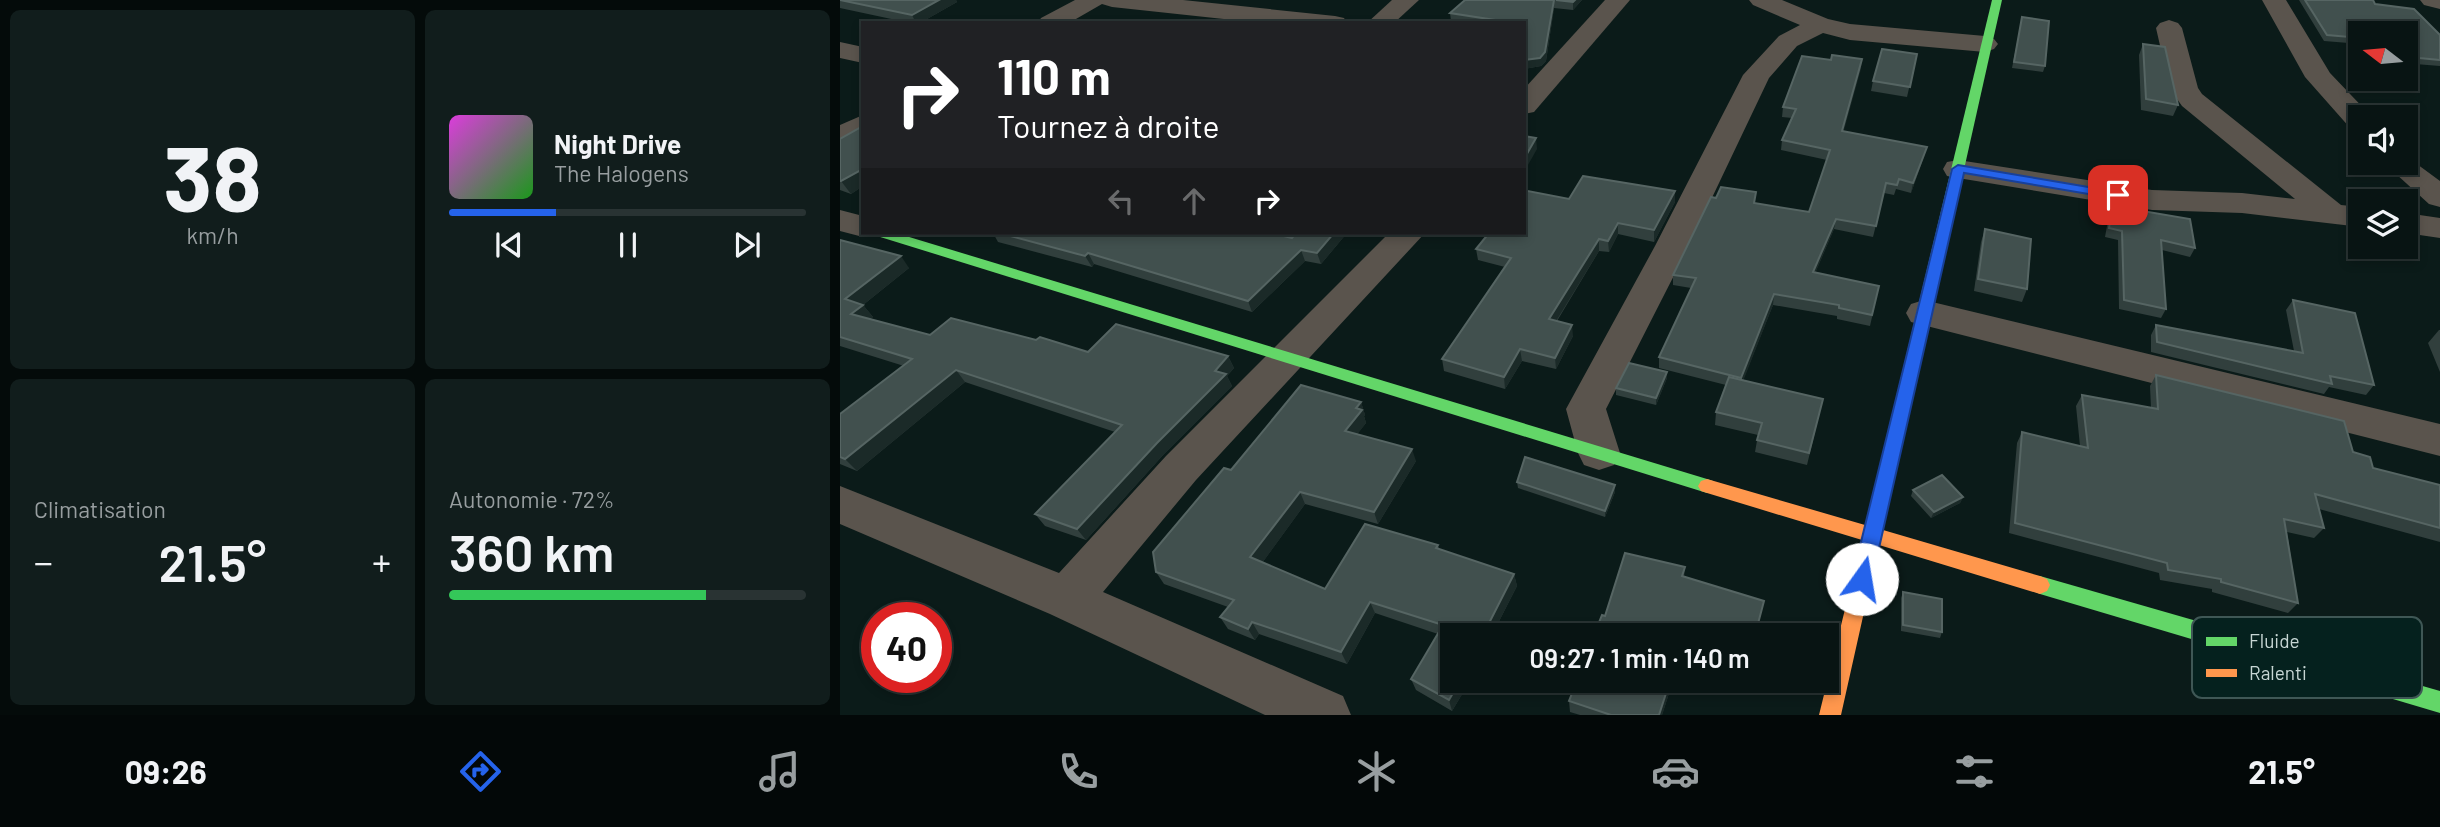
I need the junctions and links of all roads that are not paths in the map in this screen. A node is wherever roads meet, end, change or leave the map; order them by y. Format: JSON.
{"nodes":[{"id":1,"x":1093,"y":0,"type":"edge"},
{"id":2,"x":1112,"y":0,"type":"edge"},
{"id":3,"x":1407,"y":0,"type":"edge"},
{"id":4,"x":1618,"y":0,"type":"edge"},
{"id":5,"x":1761,"y":0,"type":"edge"},
{"id":6,"x":1997,"y":0,"type":"edge"},
{"id":7,"x":2274,"y":0,"type":"edge"},
{"id":8,"x":2432,"y":0,"type":"edge"},
{"id":9,"x":2440,"y":2,"type":"edge"},
{"id":10,"x":1054,"y":21,"type":"edge"},
{"id":11,"x":1316,"y":21,"type":"edge"},
{"id":12,"x":1381,"y":21,"type":"edge"},
{"id":13,"x":1820,"y":24,"type":"junction"},
{"id":14,"x":2169,"y":28,"type":"dead end"},
{"id":15,"x":1985,"y":44,"type":"junction"},
{"id":16,"x":840,"y":50,"type":"edge"},
{"id":17,"x":861,"y":55,"type":"edge"},
{"id":18,"x":1530,"y":92,"type":"edge"},
{"id":19,"x":2348,"y":109,"type":"edge"},
{"id":20,"x":861,"y":125,"type":"edge"},
{"id":21,"x":840,"y":137,"type":"edge"},
{"id":22,"x":1958,"y":169,"type":"junction"},
{"id":23,"x":2413,"y":175,"type":"edge"},
{"id":24,"x":2440,"y":197,"type":"edge"},
{"id":25,"x":2346,"y":215,"type":"edge"},
{"id":26,"x":840,"y":220,"type":"edge"},
{"id":27,"x":2418,"y":225,"type":"edge"},
{"id":28,"x":861,"y":226,"type":"edge"},
{"id":29,"x":2440,"y":228,"type":"edge"},
{"id":30,"x":889,"y":235,"type":"edge"},
{"id":31,"x":1406,"y":235,"type":"edge"},
{"id":32,"x":1924,"y":313,"type":"junction"},
{"id":33,"x":1287,"y":356,"type":"junction"},
{"id":34,"x":2440,"y":440,"type":"edge"},
{"id":35,"x":1599,"y":453,"type":"junction"},
{"id":36,"x":840,"y":504,"type":"edge"},
{"id":37,"x":1872,"y":536,"type":"junction"},
{"id":38,"x":1068,"y":599,"type":"junction"},
{"id":39,"x":2192,"y":630,"type":"edge"},
{"id":40,"x":2422,"y":697,"type":"edge"},
{"id":41,"x":2440,"y":702,"type":"edge"},
{"id":42,"x":1324,"y":715,"type":"edge"},
{"id":43,"x":1830,"y":715,"type":"edge"}],
"edges":[{"from":1,"to":10,"type":"street"},
{"from":2,"to":11,"type":"street"},
{"from":3,"to":12,"type":"street"},
{"from":4,"to":18,"type":"street"},
{"from":5,"to":13,"type":"street"},
{"from":6,"to":15,"type":"street"},
{"from":7,"to":19,"type":"street"},
{"from":8,"to":9,"type":"street"},
{"from":13,"to":15,"type":"street"},
{"from":13,"to":35,"type":"street"},
{"from":14,"to":25,"type":"street"},
{"from":15,"to":22,"type":"street"},
{"from":16,"to":17,"type":"street"},
{"from":20,"to":21,"type":"street"},
{"from":22,"to":25,"type":"street"},
{"from":22,"to":32,"type":"street"},
{"from":23,"to":24,"type":"street"},
{"from":26,"to":28,"type":"street"},
{"from":27,"to":29,"type":"street"},
{"from":30,"to":33,"type":"street"},
{"from":31,"to":33,"type":"street"},
{"from":32,"to":34,"type":"street"},
{"from":32,"to":37,"type":"street"},
{"from":33,"to":35,"type":"street"},
{"from":33,"to":38,"type":"street"},
{"from":35,"to":37,"type":"street"},
{"from":36,"to":38,"type":"street"},
{"from":37,"to":39,"type":"street"},
{"from":37,"to":43,"type":"street"},
{"from":38,"to":42,"type":"street"},
{"from":40,"to":41,"type":"street"}]}
